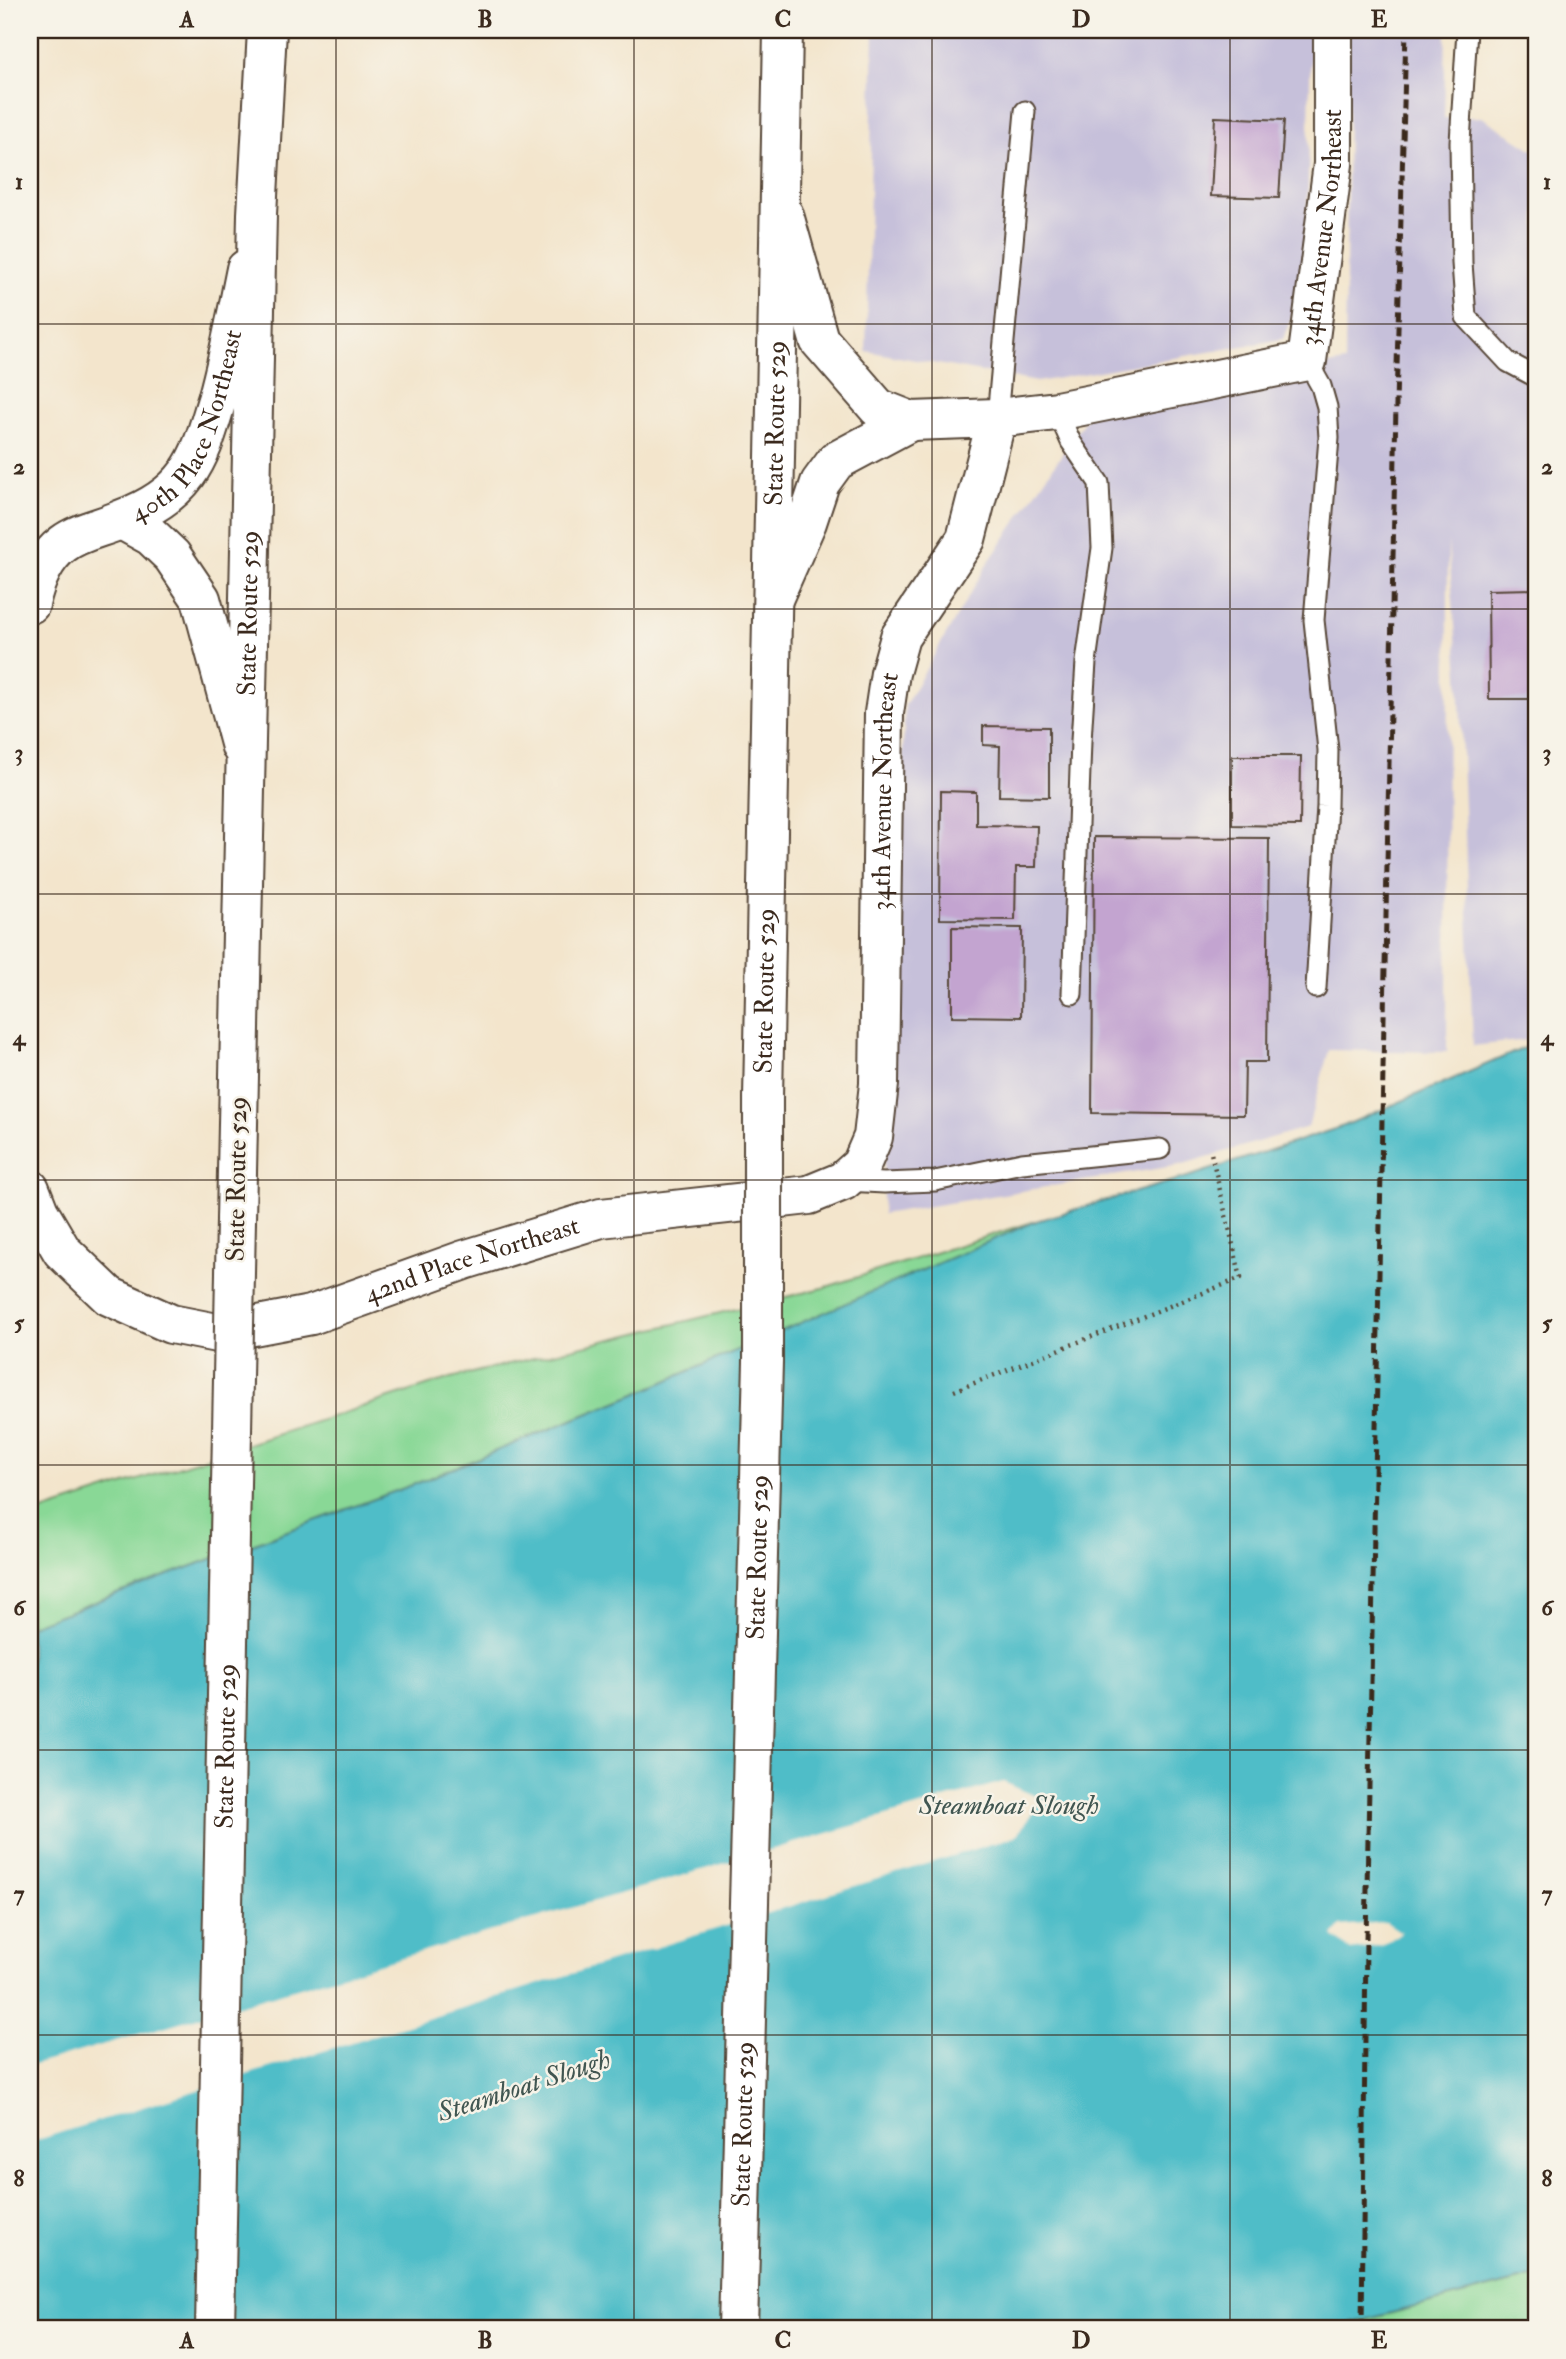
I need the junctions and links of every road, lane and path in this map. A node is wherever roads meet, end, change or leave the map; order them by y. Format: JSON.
{"nodes":[{"id":1,"x":267,"y":30,"type":"edge"},
{"id":2,"x":783,"y":30,"type":"edge"},
{"id":3,"x":1333,"y":30,"type":"edge"},
{"id":4,"x":1467,"y":30,"type":"edge"},
{"id":5,"x":1025,"y":111,"type":"dead end"},
{"id":6,"x":781,"y":203,"type":"junction"},
{"id":7,"x":257,"y":214,"type":"junction"},
{"id":8,"x":1307,"y":361,"type":"junction"},
{"id":9,"x":1536,"y":377,"type":"edge"},
{"id":10,"x":1057,"y":411,"type":"junction"},
{"id":11,"x":997,"y":418,"type":"junction"},
{"id":12,"x":911,"y":421,"type":"junction"},
{"id":13,"x":122,"y":520,"type":"junction"},
{"id":14,"x":38,"y":559,"type":"edge"},
{"id":15,"x":773,"y":599,"type":"junction"},
{"id":16,"x":30,"y":604,"type":"edge"},
{"id":17,"x":245,"y":765,"type":"junction"},
{"id":18,"x":1316,"y":988,"type":"dead end"},
{"id":19,"x":1072,"y":994,"type":"dead end"},
{"id":20,"x":1160,"y":1149,"type":"dead end"},
{"id":21,"x":1211,"y":1153,"type":"dead end"},
{"id":22,"x":843,"y":1181,"type":"junction"},
{"id":23,"x":30,"y":1189,"type":"edge"},
{"id":24,"x":954,"y":1391,"type":"dead end"},
{"id":25,"x":215,"y":2329,"type":"edge"},
{"id":26,"x":738,"y":2329,"type":"edge"}],
"edges":[{"from":1,"to":7,"type":"main road","name":"State Route 529"},
{"from":2,"to":6,"type":"main road","name":"State Route 529"},
{"from":3,"to":8,"type":"main road","name":"34th Avenue Northeast"},
{"from":4,"to":9,"type":"lane"},
{"from":5,"to":11,"type":"lane"},
{"from":6,"to":12,"type":"main road","name":"34th Avenue Northeast"},
{"from":6,"to":15,"type":"main road","name":"State Route 529"},
{"from":7,"to":13,"type":"main road","name":"40th Place Northeast"},
{"from":7,"to":17,"type":"main road","name":"State Route 529"},
{"from":8,"to":10,"type":"main road","name":"34th Avenue Northeast"},
{"from":8,"to":18,"type":"lane"},
{"from":10,"to":11,"type":"main road","name":"34th Avenue Northeast"},
{"from":10,"to":19,"type":"lane"},
{"from":11,"to":12,"type":"main road","name":"34th Avenue Northeast"},
{"from":11,"to":22,"type":"main road","name":"34th Avenue Northeast"},
{"from":12,"to":15,"type":"main road","name":"34th Avenue Northeast"},
{"from":13,"to":14,"type":"main road","name":"40th Place Northeast"},
{"from":13,"to":17,"type":"main road"},
{"from":14,"to":16,"type":"main road"},
{"from":15,"to":26,"type":"main road","name":"State Route 529","bridge":true},
{"from":17,"to":25,"type":"main road","name":"State Route 529","bridge":true},
{"from":20,"to":22,"type":"lane"},
{"from":21,"to":24,"type":"path"},
{"from":22,"to":23,"type":"main road","name":"42nd Place Northeast"}]}
